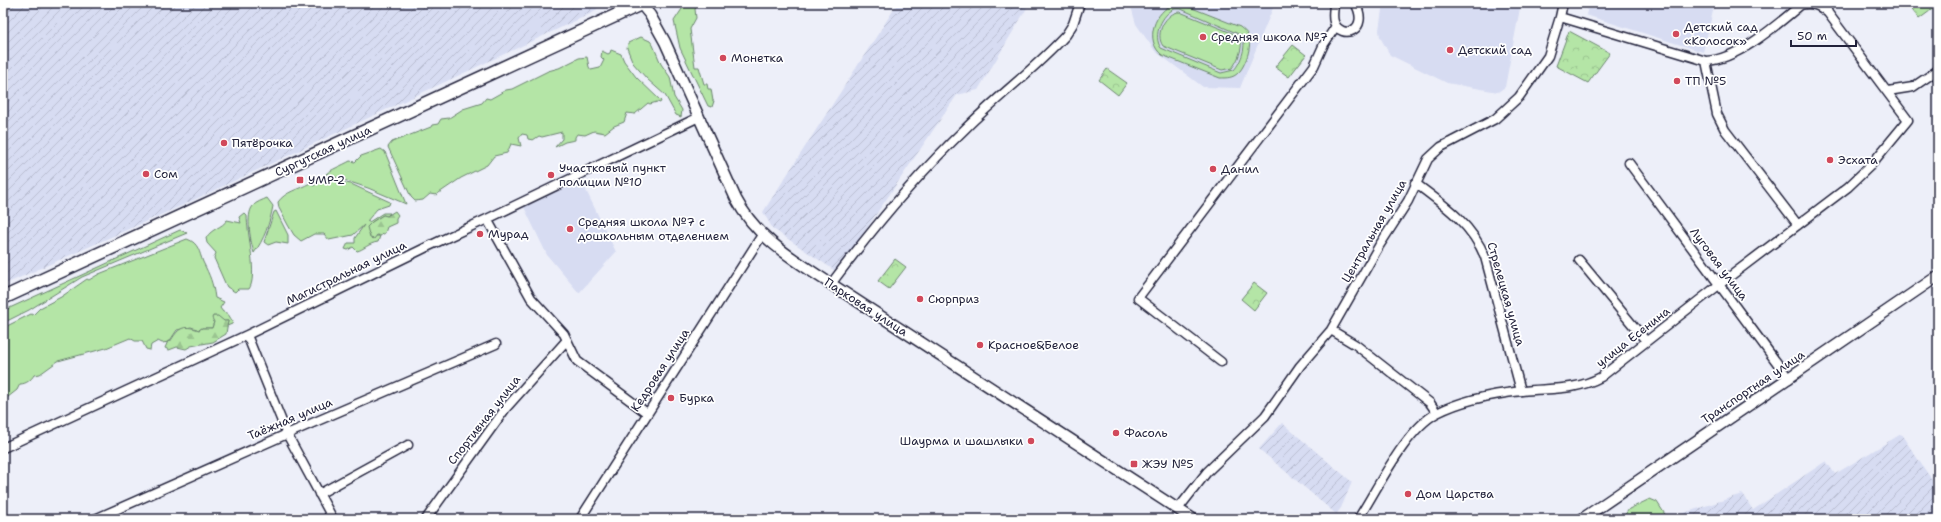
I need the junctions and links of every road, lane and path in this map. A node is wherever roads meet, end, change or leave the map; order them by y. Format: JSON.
{"nodes":[{"id":1,"x":641,"y":3,"type":"edge"},
{"id":2,"x":1080,"y":3,"type":"edge"},
{"id":3,"x":1334,"y":3,"type":"edge"},
{"id":4,"x":1355,"y":3,"type":"edge"},
{"id":5,"x":1563,"y":3,"type":"edge"},
{"id":6,"x":1825,"y":3,"type":"edge"},
{"id":7,"x":1802,"y":4,"type":"edge"},
{"id":8,"x":1828,"y":13,"type":"junction"},
{"id":9,"x":1560,"y":17,"type":"junction"},
{"id":10,"x":1336,"y":26,"type":"junction"},
{"id":11,"x":1706,"y":60,"type":"junction"},
{"id":12,"x":1938,"y":70,"type":"edge"},
{"id":13,"x":1888,"y":91,"type":"junction"},
{"id":14,"x":699,"y":117,"type":"junction"},
{"id":15,"x":1629,"y":163,"type":"dead end"},
{"id":16,"x":1415,"y":183,"type":"junction"},
{"id":17,"x":487,"y":219,"type":"junction"},
{"id":18,"x":1798,"y":225,"type":"junction"},
{"id":19,"x":762,"y":235,"type":"junction"},
{"id":20,"x":1579,"y":260,"type":"dead end"},
{"id":21,"x":1938,"y":276,"type":"edge"},
{"id":22,"x":831,"y":284,"type":"junction"},
{"id":23,"x":1720,"y":284,"type":"junction"},
{"id":24,"x":3,"y":298,"type":"edge"},
{"id":25,"x":1331,"y":330,"type":"junction"},
{"id":26,"x":247,"y":335,"type":"junction"},
{"id":27,"x":567,"y":340,"type":"junction"},
{"id":28,"x":1646,"y":341,"type":"junction"},
{"id":29,"x":496,"y":344,"type":"dead end"},
{"id":30,"x":1222,"y":362,"type":"dead end"},
{"id":31,"x":1789,"y":379,"type":"junction"},
{"id":32,"x":1521,"y":391,"type":"junction"},
{"id":33,"x":647,"y":413,"type":"junction"},
{"id":34,"x":1437,"y":413,"type":"junction"},
{"id":35,"x":287,"y":434,"type":"junction"},
{"id":36,"x":408,"y":445,"type":"dead end"},
{"id":37,"x":3,"y":448,"type":"edge"},
{"id":38,"x":319,"y":494,"type":"junction"},
{"id":39,"x":1178,"y":509,"type":"junction"},
{"id":40,"x":95,"y":519,"type":"edge"},
{"id":41,"x":333,"y":519,"type":"edge"},
{"id":42,"x":426,"y":519,"type":"edge"},
{"id":43,"x":580,"y":519,"type":"edge"},
{"id":44,"x":1193,"y":519,"type":"edge"},
{"id":45,"x":1358,"y":519,"type":"edge"},
{"id":46,"x":1582,"y":519,"type":"edge"}],
"edges":[{"from":1,"to":14,"type":"street","name":"Парковая улица"},
{"from":1,"to":24,"type":"main road","name":"Сургутская улица"},
{"from":2,"to":22,"type":"street"},
{"from":3,"to":10,"type":"street"},
{"from":4,"to":10,"type":"street"},
{"from":5,"to":9,"type":"street","name":"Центральная улица"},
{"from":6,"to":8,"type":"street"},
{"from":7,"to":8,"type":"street"},
{"from":7,"to":11,"type":"street"},
{"from":8,"to":13,"type":"street"},
{"from":9,"to":11,"type":"street"},
{"from":9,"to":16,"type":"street","name":"Центральная улица"},
{"from":10,"to":30,"type":"street"},
{"from":11,"to":18,"type":"street"},
{"from":12,"to":13,"type":"street"},
{"from":13,"to":18,"type":"street","name":"улица Есенина"},
{"from":14,"to":17,"type":"street","name":"Магистральная улица"},
{"from":14,"to":19,"type":"street","name":"Парковая улица"},
{"from":15,"to":23,"type":"street","name":"Луговая улица"},
{"from":16,"to":25,"type":"street","name":"Центральная улица"},
{"from":16,"to":32,"type":"street","name":"Стрелецкая улица"},
{"from":17,"to":26,"type":"street","name":"Магистральная улица"},
{"from":17,"to":27,"type":"street"},
{"from":18,"to":23,"type":"street","name":"улица Есенина"},
{"from":19,"to":22,"type":"street","name":"Парковая улица"},
{"from":19,"to":33,"type":"street","name":"Кедровая улица"},
{"from":20,"to":28,"type":"street"},
{"from":21,"to":31,"type":"street","name":"Транспортная улица"},
{"from":22,"to":39,"type":"street","name":"Парковая улица"},
{"from":23,"to":28,"type":"street","name":"улица Есенина"},
{"from":23,"to":31,"type":"street","name":"Луговая улица"},
{"from":25,"to":34,"type":"street"},
{"from":25,"to":39,"type":"street","name":"Центральная улица"},
{"from":26,"to":35,"type":"street"},
{"from":26,"to":37,"type":"street","name":"Магистральная улица"},
{"from":27,"to":33,"type":"street"},
{"from":27,"to":42,"type":"street","name":"Спортивная улица"},
{"from":28,"to":32,"type":"street","name":"улица Есенина"},
{"from":29,"to":35,"type":"street","name":"Таёжная улица"},
{"from":31,"to":46,"type":"street","name":"Транспортная улица"},
{"from":32,"to":34,"type":"street","name":"улица Есенина"},
{"from":33,"to":43,"type":"street","name":"Кедровая улица"},
{"from":34,"to":45,"type":"street","name":"улица Есенина"},
{"from":35,"to":38,"type":"street"},
{"from":35,"to":40,"type":"street","name":"Таёжная улица"},
{"from":36,"to":38,"type":"street"},
{"from":38,"to":41,"type":"street"},
{"from":39,"to":44,"type":"street","name":"Парковая улица"}]}
